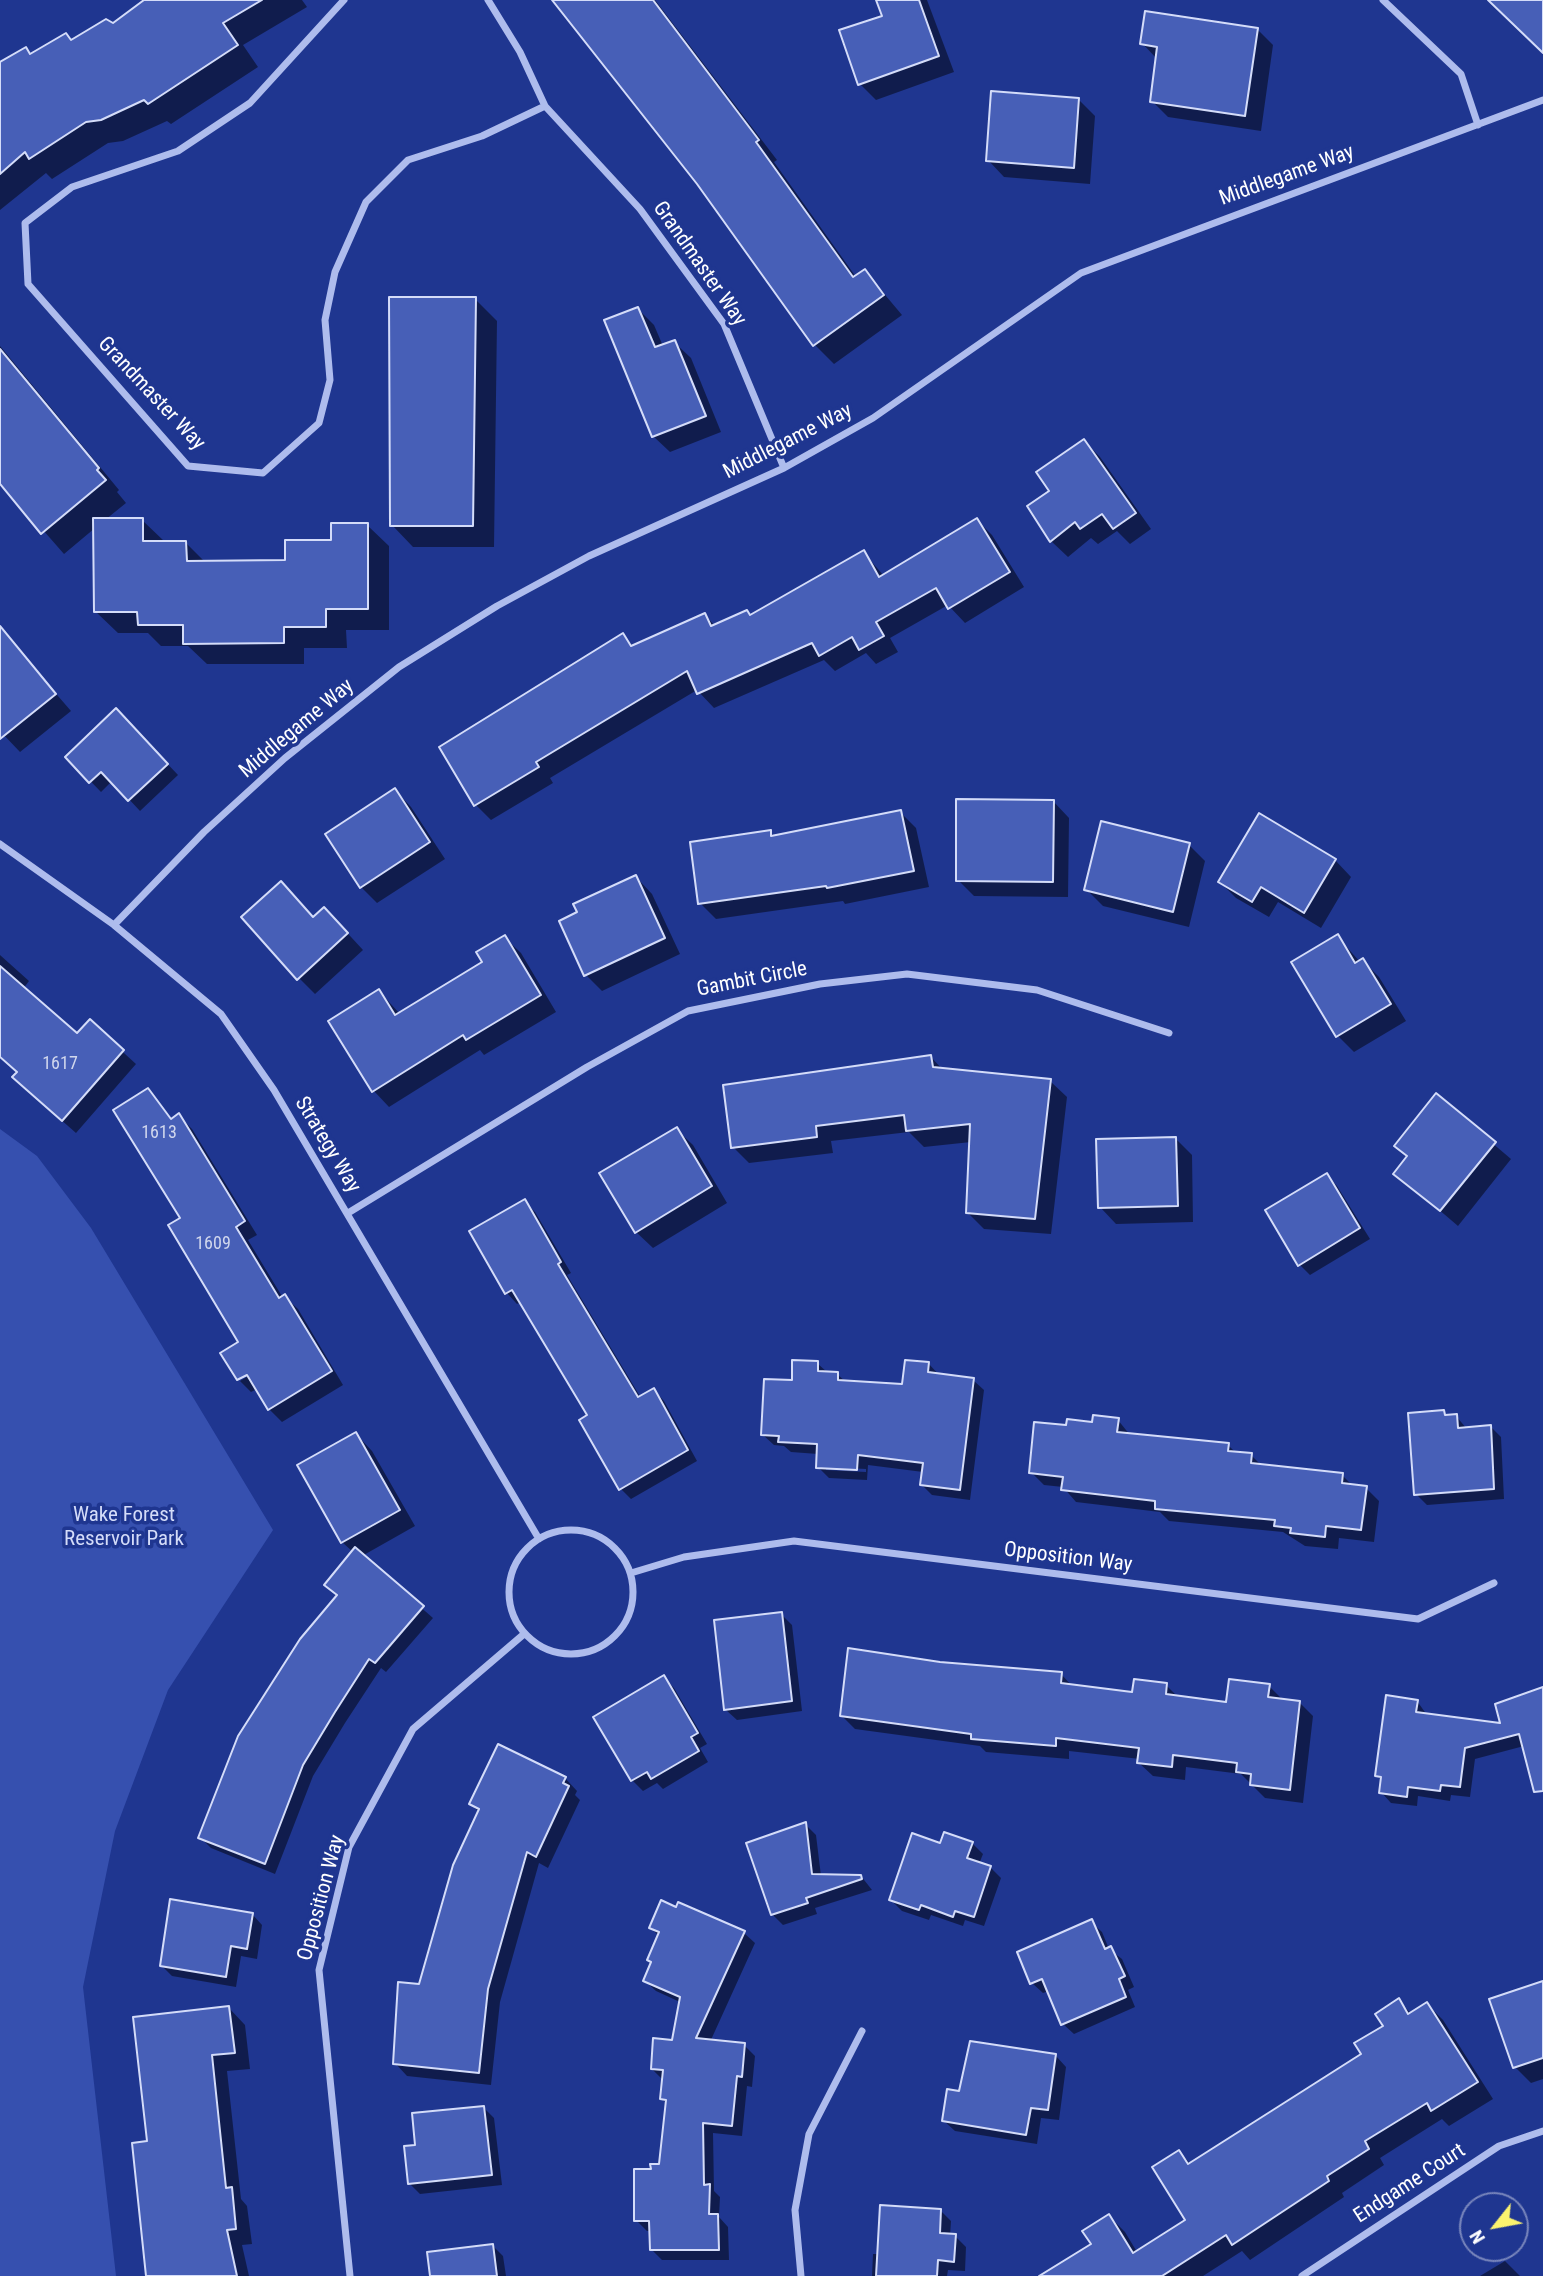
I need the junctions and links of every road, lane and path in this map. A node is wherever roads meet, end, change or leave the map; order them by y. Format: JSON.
{"nodes":[{"id":1,"x":344,"y":0,"type":"edge"},
{"id":2,"x":488,"y":0,"type":"edge"},
{"id":3,"x":1383,"y":0,"type":"edge"},
{"id":4,"x":1543,"y":100,"type":"edge"},
{"id":5,"x":545,"y":106,"type":"junction"},
{"id":6,"x":1478,"y":125,"type":"junction"},
{"id":7,"x":784,"y":468,"type":"junction"},
{"id":8,"x":0,"y":844,"type":"edge"},
{"id":9,"x":114,"y":925,"type":"junction"},
{"id":10,"x":1169,"y":1033,"type":"dead end"},
{"id":11,"x":348,"y":1213,"type":"junction"},
{"id":12,"x":539,"y":1539,"type":"junction"},
{"id":13,"x":631,"y":1573,"type":"junction"},
{"id":14,"x":1494,"y":1583,"type":"dead end"},
{"id":15,"x":524,"y":1634,"type":"junction"},
{"id":16,"x":862,"y":2031,"type":"dead end"},
{"id":17,"x":1543,"y":2131,"type":"edge"},
{"id":18,"x":350,"y":2276,"type":"edge"},
{"id":19,"x":801,"y":2276,"type":"edge"},
{"id":20,"x":1302,"y":2276,"type":"edge"}],
"edges":[{"from":1,"to":5,"type":"street","name":"Grandmaster Way"},
{"from":2,"to":5,"type":"street","name":"Grandmaster Way"},
{"from":3,"to":6,"type":"street"},
{"from":4,"to":6,"type":"street","name":"Middlegame Way"},
{"from":5,"to":7,"type":"street","name":"Grandmaster Way"},
{"from":6,"to":7,"type":"street","name":"Middlegame Way"},
{"from":7,"to":9,"type":"street","name":"Middlegame Way"},
{"from":8,"to":9,"type":"street","name":"Strategy Way"},
{"from":9,"to":11,"type":"street","name":"Strategy Way"},
{"from":10,"to":11,"type":"street","name":"Gambit Circle"},
{"from":11,"to":12,"type":"street","name":"Strategy Way"},
{"from":12,"to":13,"type":"street"},
{"from":12,"to":15,"type":"street"},
{"from":13,"to":14,"type":"street","name":"Opposition Way"},
{"from":13,"to":15,"type":"street"},
{"from":15,"to":18,"type":"street","name":"Opposition Way"},
{"from":16,"to":19,"type":"street"},
{"from":17,"to":20,"type":"street","name":"Endgame Court"}]}
